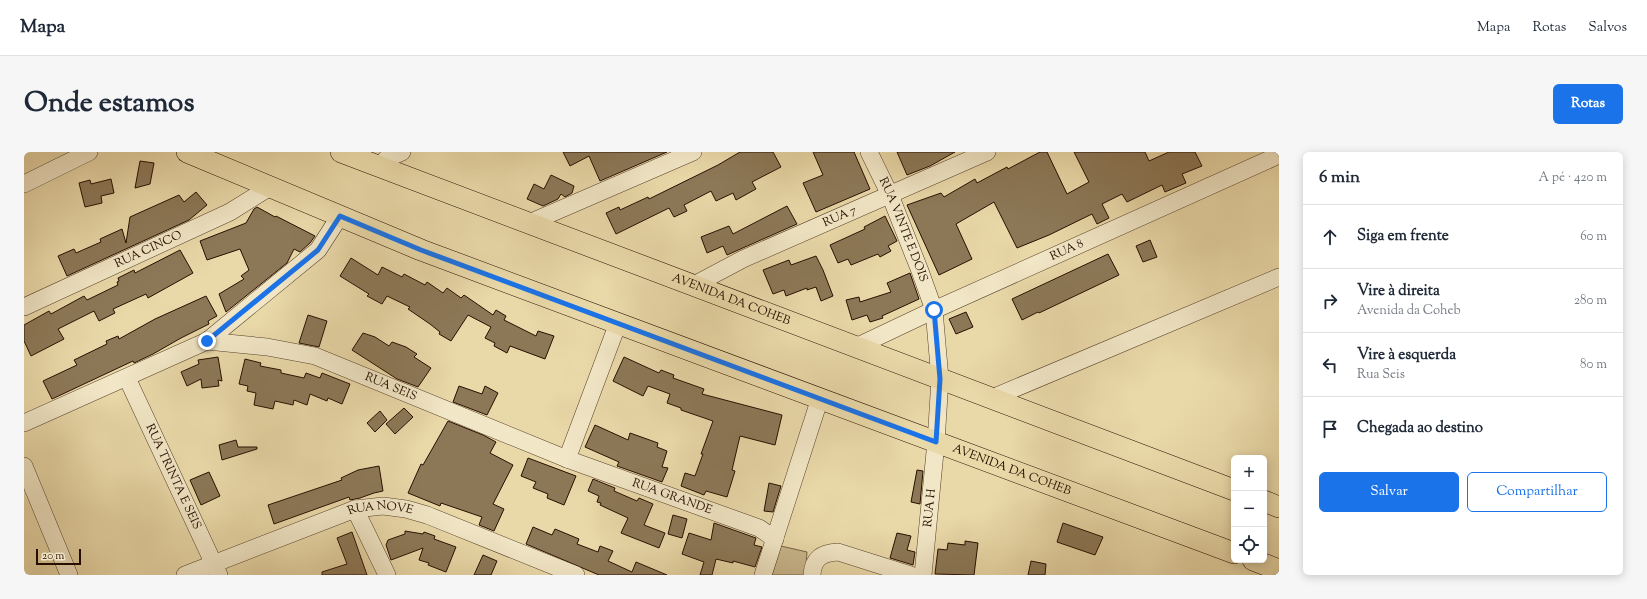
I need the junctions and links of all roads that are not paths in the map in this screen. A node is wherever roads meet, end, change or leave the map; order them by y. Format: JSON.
{"nodes":[{"id":1,"x":89,"y":152,"type":"edge"},
{"id":2,"x":186,"y":152,"type":"edge"},
{"id":3,"x":341,"y":152,"type":"edge"},
{"id":4,"x":402,"y":152,"type":"edge"},
{"id":5,"x":692,"y":152,"type":"edge"},
{"id":6,"x":869,"y":152,"type":"edge"},
{"id":7,"x":987,"y":152,"type":"edge"},
{"id":8,"x":1279,"y":155,"type":"edge"},
{"id":9,"x":380,"y":167,"type":"junction"},
{"id":10,"x":24,"y":184,"type":"edge"},
{"id":11,"x":270,"y":187,"type":"junction"},
{"id":12,"x":890,"y":195,"type":"junction"},
{"id":13,"x":340,"y":216,"type":"junction"},
{"id":14,"x":529,"y":223,"type":"junction"},
{"id":15,"x":1279,"y":277,"type":"edge"},
{"id":16,"x":694,"y":286,"type":"junction"},
{"id":17,"x":24,"y":307,"type":"edge"},
{"id":18,"x":934,"y":310,"type":"junction"},
{"id":19,"x":618,"y":323,"type":"junction"},
{"id":20,"x":207,"y":341,"type":"junction"},
{"id":21,"x":856,"y":347,"type":"junction"},
{"id":22,"x":127,"y":378,"type":"junction"},
{"id":23,"x":940,"y":379,"type":"junction"},
{"id":24,"x":820,"y":398,"type":"junction"},
{"id":25,"x":992,"y":398,"type":"junction"},
{"id":26,"x":24,"y":423,"type":"edge"},
{"id":27,"x":936,"y":442,"type":"junction"},
{"id":28,"x":567,"y":459,"type":"junction"},
{"id":29,"x":24,"y":466,"type":"edge"},
{"id":30,"x":1231,"y":489,"type":"edge"},
{"id":31,"x":1267,"y":503,"type":"edge"},
{"id":32,"x":1279,"y":507,"type":"edge"},
{"id":33,"x":355,"y":509,"type":"junction"},
{"id":34,"x":775,"y":539,"type":"junction"},
{"id":35,"x":1231,"y":552,"type":"edge"},
{"id":36,"x":1261,"y":563,"type":"edge"},
{"id":37,"x":216,"y":569,"type":"edge"},
{"id":38,"x":1279,"y":570,"type":"edge"},
{"id":39,"x":812,"y":572,"type":"edge"},
{"id":40,"x":69,"y":575,"type":"edge"},
{"id":41,"x":185,"y":575,"type":"edge"},
{"id":42,"x":387,"y":575,"type":"edge"},
{"id":43,"x":576,"y":575,"type":"edge"},
{"id":44,"x":763,"y":575,"type":"edge"},
{"id":45,"x":911,"y":575,"type":"edge"},
{"id":46,"x":923,"y":575,"type":"edge"}],
"edges":[{"from":1,"to":10,"type":"street"},
{"from":2,"to":11,"type":"main road","name":"AVENIDA DA COHEB"},
{"from":3,"to":9,"type":"main road","name":"AVENIDA DA COHEB"},
{"from":4,"to":9,"type":"street"},
{"from":5,"to":14,"type":"street"},
{"from":6,"to":12,"type":"street","name":"RUA VINTE E DOIS"},
{"from":7,"to":12,"type":"street","name":"RUA 7"},
{"from":8,"to":18,"type":"street","name":"RUA 8"},
{"from":9,"to":14,"type":"main road","name":"AVENIDA DA COHEB"},
{"from":11,"to":13,"type":"main road","name":"AVENIDA DA COHEB"},
{"from":11,"to":17,"type":"street","name":"RUA CINCO"},
{"from":12,"to":16,"type":"street","name":"RUA 7"},
{"from":12,"to":18,"type":"street","name":"RUA VINTE E DOIS"},
{"from":13,"to":19,"type":"main road","name":"AVENIDA DA COHEB"},
{"from":13,"to":20,"type":"street"},
{"from":14,"to":16,"type":"main road","name":"AVENIDA DA COHEB"},
{"from":15,"to":25,"type":"street"},
{"from":16,"to":21,"type":"main road","name":"AVENIDA DA COHEB"},
{"from":18,"to":21,"type":"street","name":"RUA 8"},
{"from":18,"to":23,"type":"street","name":"RUA VINTE E DOIS"},
{"from":19,"to":24,"type":"main road","name":"AVENIDA DA COHEB"},
{"from":19,"to":28,"type":"street"},
{"from":20,"to":22,"type":"street"},
{"from":20,"to":28,"type":"street","name":"RUA SEIS"},
{"from":21,"to":23,"type":"main road","name":"AVENIDA DA COHEB"},
{"from":22,"to":26,"type":"street"},
{"from":22,"to":37,"type":"street","name":"RUA TRINTA E SEIS"},
{"from":23,"to":25,"type":"main road","name":"AVENIDA DA COHEB"},
{"from":23,"to":27,"type":"street","name":"RUA H"},
{"from":24,"to":27,"type":"main road","name":"AVENIDA DA COHEB"},
{"from":24,"to":34,"type":"street"},
{"from":25,"to":30,"type":"main road","name":"AVENIDA DA COHEB"},
{"from":27,"to":35,"type":"main road","name":"AVENIDA DA COHEB"},
{"from":27,"to":46,"type":"street","name":"RUA H"},
{"from":28,"to":34,"type":"street","name":"RUA GRANDE"},
{"from":29,"to":40,"type":"street"},
{"from":31,"to":32,"type":"main road"},
{"from":33,"to":37,"type":"street","name":"RUA NOVE"},
{"from":33,"to":42,"type":"street"},
{"from":33,"to":43,"type":"street","name":"RUA NOVE"},
{"from":34,"to":44,"type":"street"},
{"from":36,"to":38,"type":"main road"},
{"from":37,"to":41,"type":"street","name":"RUA NOVE"},
{"from":39,"to":45,"type":"street"}]}
